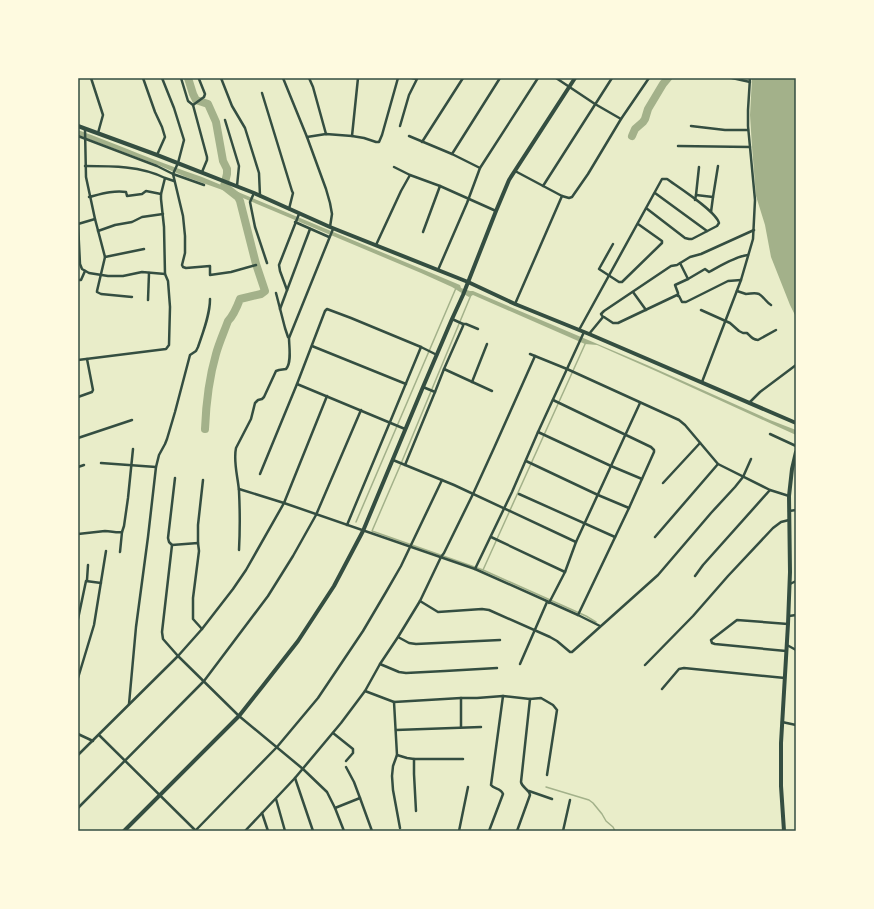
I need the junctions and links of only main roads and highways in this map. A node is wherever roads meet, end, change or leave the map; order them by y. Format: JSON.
{"nodes":[{"id":1,"x":575,"y":78,"type":"edge"},
{"id":2,"x":78,"y":126,"type":"edge"},
{"id":3,"x":468,"y":282,"type":"junction"},
{"id":4,"x":796,"y":423,"type":"edge"},
{"id":5,"x":796,"y":452,"type":"edge"},
{"id":6,"x":124,"y":831,"type":"edge"},
{"id":7,"x":784,"y":831,"type":"edge"}],
"edges":[{"from":1,"to":3,"type":"main road"},
{"from":2,"to":3,"type":"main road"},
{"from":3,"to":4,"type":"main road"},
{"from":3,"to":6,"type":"main road"},
{"from":5,"to":7,"type":"main road"}]}
